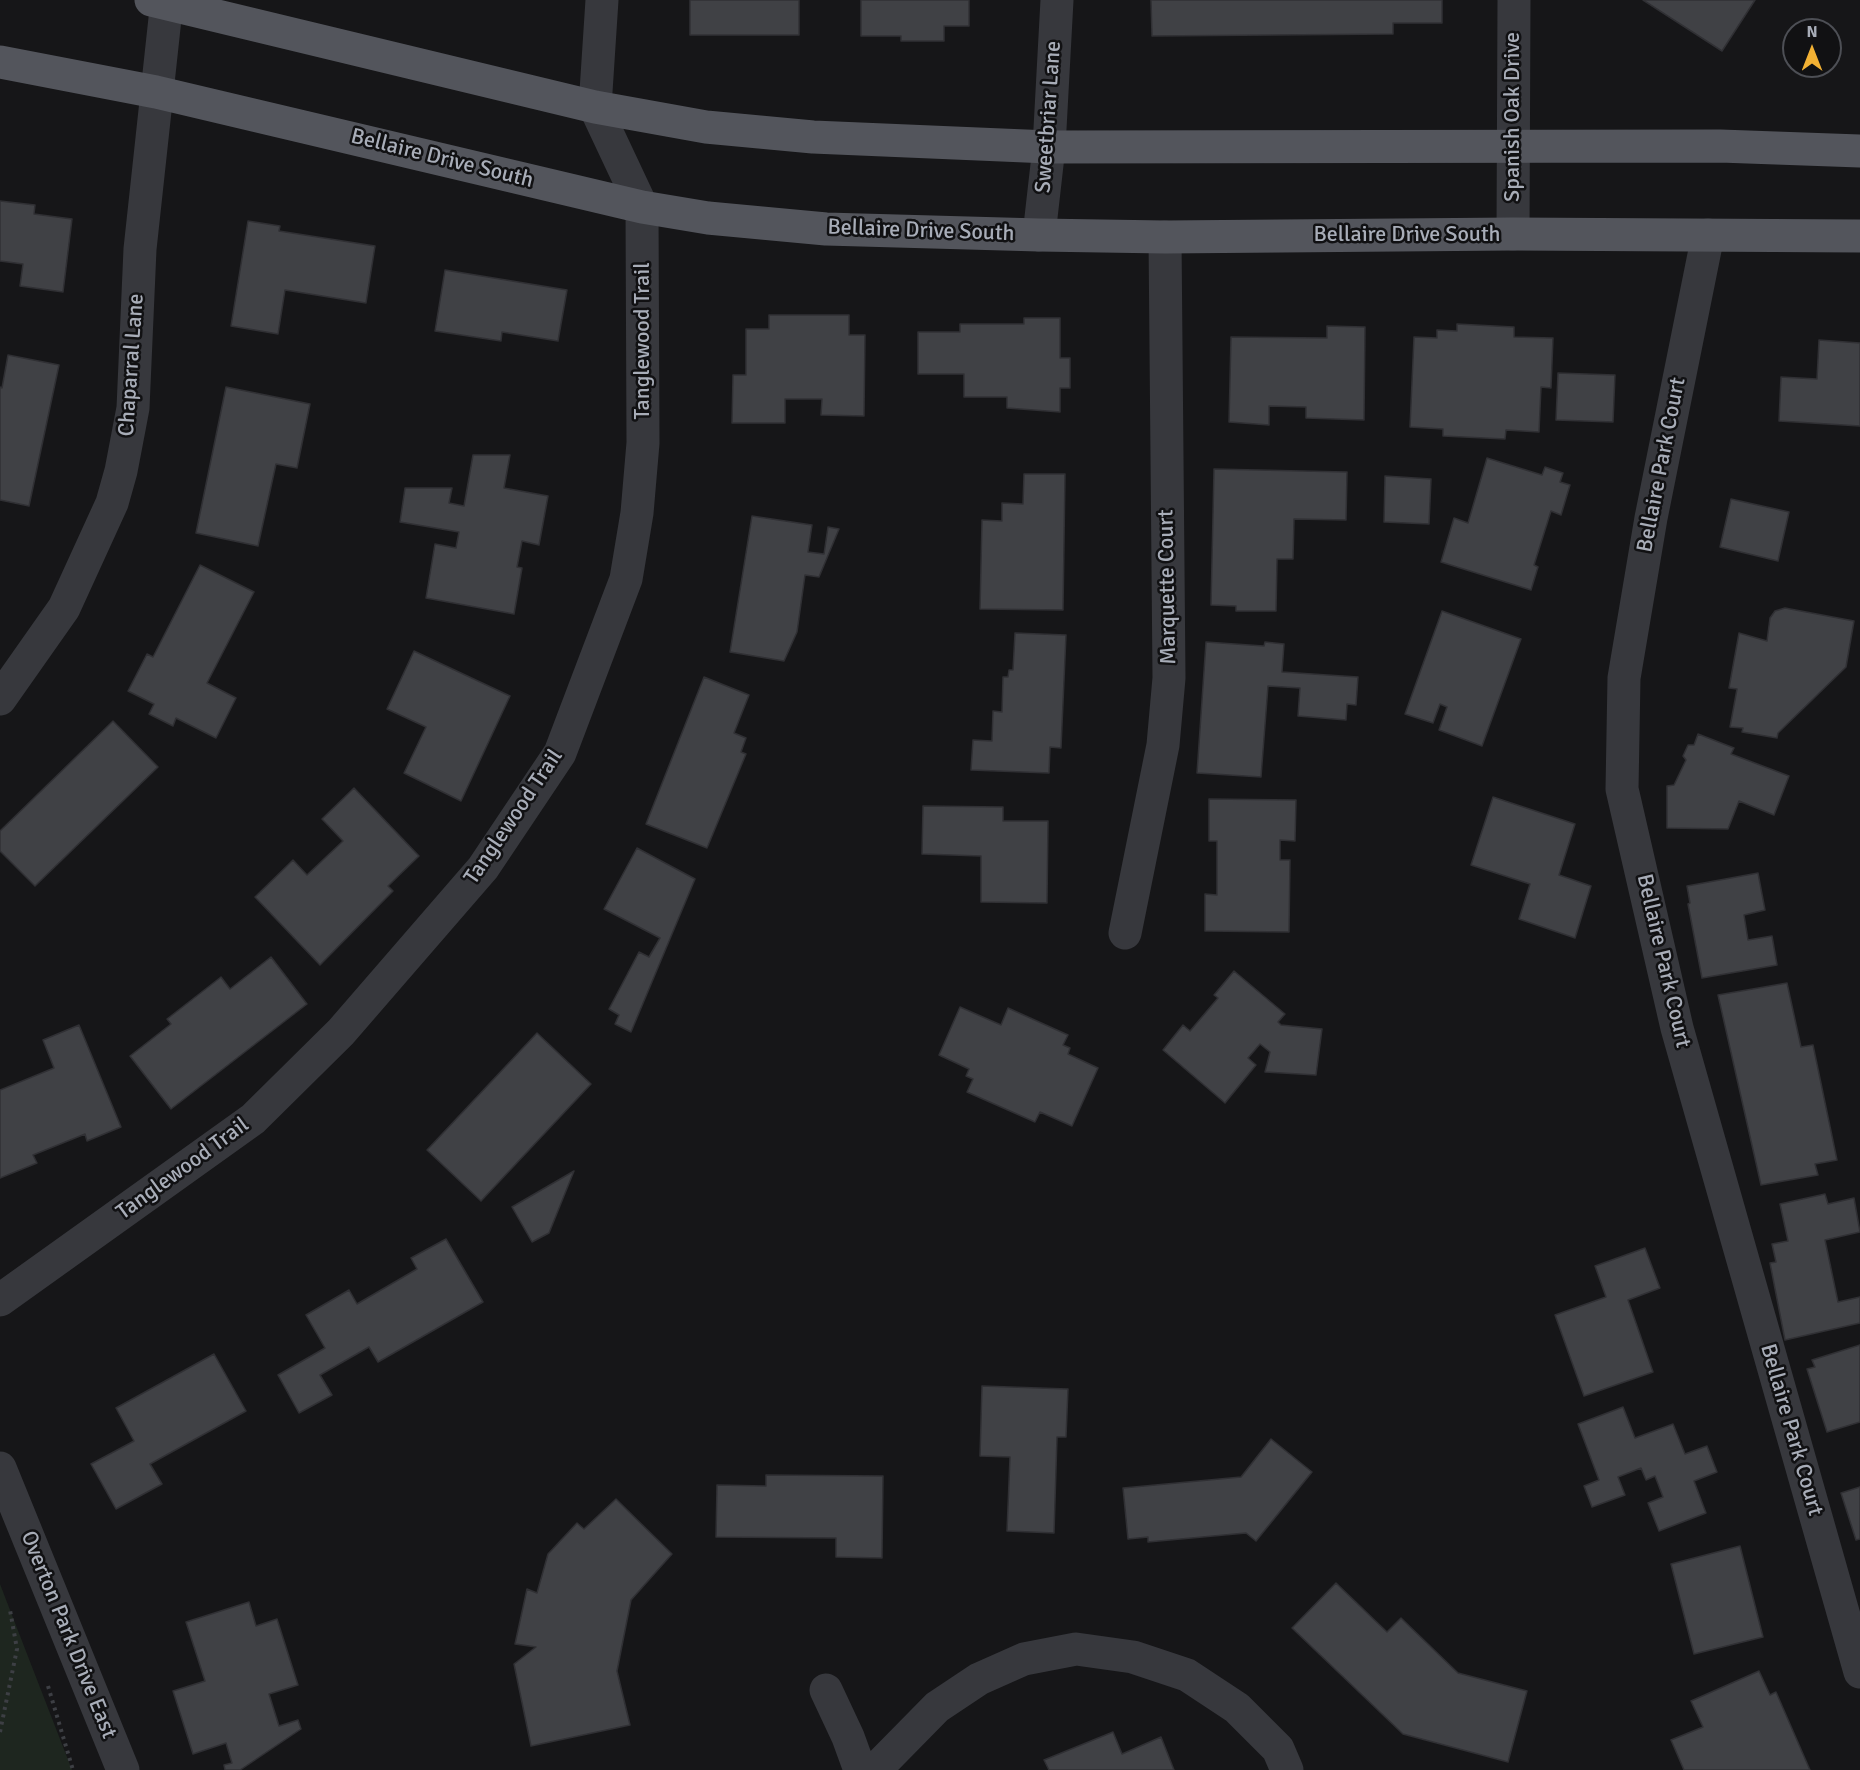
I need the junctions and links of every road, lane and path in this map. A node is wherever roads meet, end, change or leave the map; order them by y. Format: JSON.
{"nodes":[{"id":1,"x":602,"y":0,"type":"edge"},
{"id":2,"x":1057,"y":0,"type":"edge"},
{"id":3,"x":1514,"y":0,"type":"edge"},
{"id":4,"x":162,"y":1,"type":"edge"},
{"id":5,"x":0,"y":62,"type":"edge"},
{"id":6,"x":156,"y":92,"type":"junction"},
{"id":7,"x":595,"y":107,"type":"junction"},
{"id":8,"x":1514,"y":146,"type":"junction"},
{"id":9,"x":1049,"y":147,"type":"junction"},
{"id":10,"x":1860,"y":151,"type":"edge"},
{"id":11,"x":642,"y":207,"type":"junction"},
{"id":12,"x":1513,"y":234,"type":"junction"},
{"id":13,"x":1039,"y":235,"type":"junction"},
{"id":14,"x":1708,"y":235,"type":"junction"},
{"id":15,"x":1860,"y":236,"type":"edge"},
{"id":16,"x":1165,"y":237,"type":"junction"},
{"id":17,"x":0,"y":699,"type":"edge"},
{"id":18,"x":1125,"y":933,"type":"dead end"},
{"id":19,"x":0,"y":1300,"type":"edge"},
{"id":20,"x":0,"y":1467,"type":"edge"},
{"id":21,"x":10,"y":1610,"type":"dead end"},
{"id":22,"x":1860,"y":1672,"type":"edge"},
{"id":23,"x":47,"y":1684,"type":"dead end"},
{"id":24,"x":826,"y":1690,"type":"dead end"},
{"id":25,"x":0,"y":1732,"type":"edge"},
{"id":26,"x":73,"y":1770,"type":"edge"},
{"id":27,"x":123,"y":1770,"type":"edge"},
{"id":28,"x":860,"y":1770,"type":"edge"},
{"id":29,"x":875,"y":1770,"type":"edge"},
{"id":30,"x":1287,"y":1770,"type":"edge"}],
"edges":[{"from":1,"to":7,"type":"street","name":"Tanglewood Trail"},
{"from":2,"to":9,"type":"street","name":"Sweetbriar Lane"},
{"from":3,"to":8,"type":"street","name":"Spanish Oak Drive"},
{"from":4,"to":6,"type":"street","name":"Chaparral Lane"},
{"from":4,"to":7,"type":"main road"},
{"from":5,"to":6,"type":"main road","name":"Bellaire Drive South"},
{"from":6,"to":11,"type":"main road","name":"Bellaire Drive South"},
{"from":6,"to":17,"type":"street","name":"Chaparral Lane"},
{"from":7,"to":9,"type":"main road"},
{"from":7,"to":11,"type":"street","name":"Tanglewood Trail"},
{"from":8,"to":9,"type":"main road"},
{"from":8,"to":10,"type":"main road"},
{"from":8,"to":12,"type":"street","name":"Spanish Oak Drive"},
{"from":9,"to":13,"type":"street","name":"Sweetbriar Lane"},
{"from":11,"to":13,"type":"main road","name":"Bellaire Drive South"},
{"from":11,"to":19,"type":"street","name":"Tanglewood Trail"},
{"from":12,"to":14,"type":"main road","name":"Bellaire Drive South"},
{"from":12,"to":16,"type":"main road","name":"Bellaire Drive South"},
{"from":13,"to":16,"type":"main road","name":"Bellaire Drive South"},
{"from":14,"to":15,"type":"main road","name":"Bellaire Drive South"},
{"from":14,"to":22,"type":"street","name":"Bellaire Park Court"},
{"from":16,"to":18,"type":"street","name":"Marquette Court"},
{"from":20,"to":27,"type":"street","name":"Overton Park Drive East"},
{"from":21,"to":25,"type":"path"},
{"from":23,"to":26,"type":"path"},
{"from":24,"to":28,"type":"street"},
{"from":29,"to":30,"type":"street"}]}
